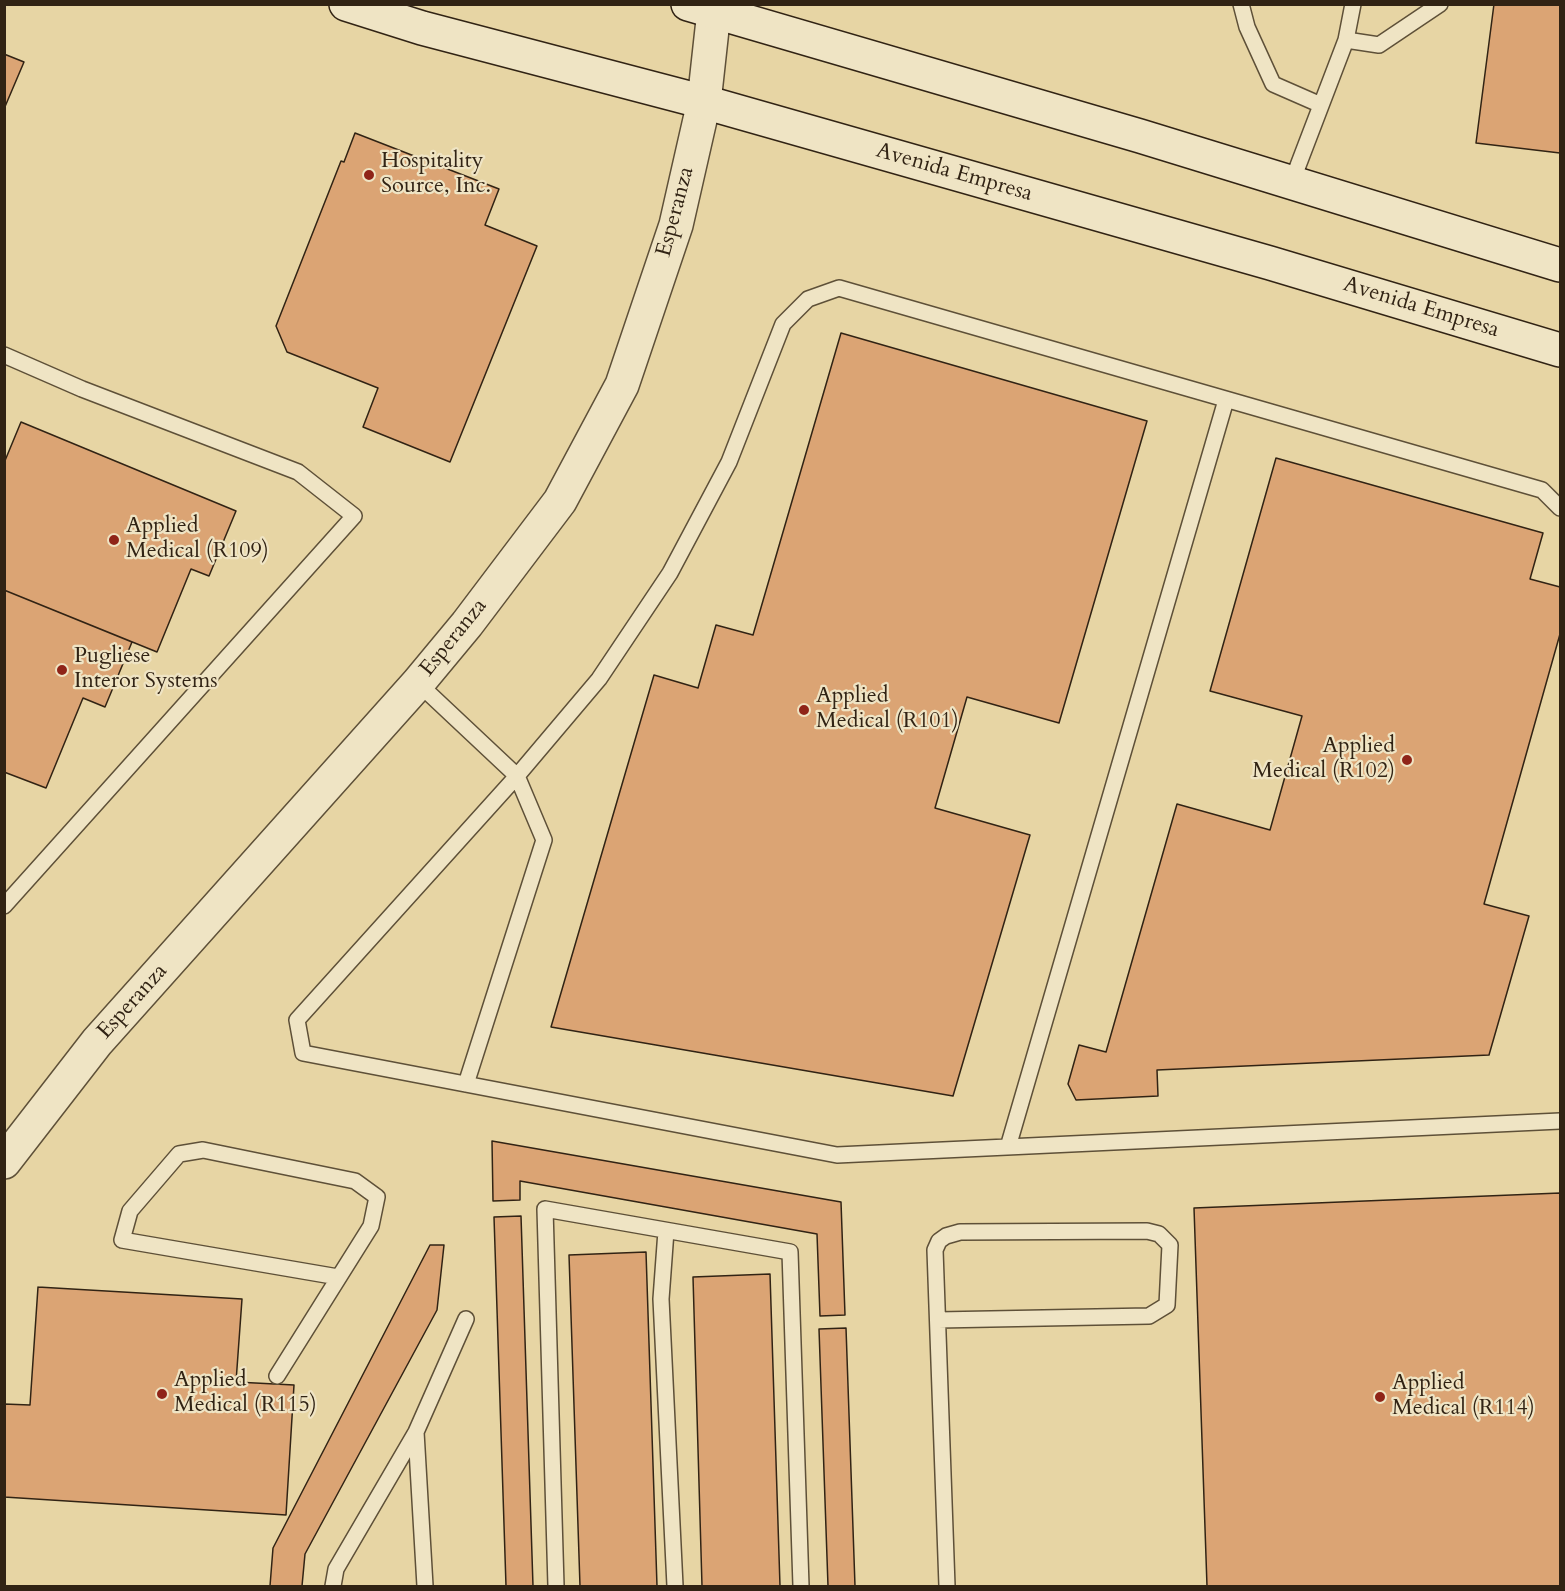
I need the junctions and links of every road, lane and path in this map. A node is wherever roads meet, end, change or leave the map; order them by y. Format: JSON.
{"nodes":[{"id":1,"x":346,"y":4,"type":"edge"},
{"id":2,"x":1241,"y":4,"type":"edge"},
{"id":3,"x":1353,"y":4,"type":"edge"},
{"id":4,"x":1440,"y":4,"type":"edge"},
{"id":5,"x":706,"y":7,"type":"edge"},
{"id":6,"x":1346,"y":40,"type":"junction"},
{"id":7,"x":704,"y":102,"type":"junction"},
{"id":8,"x":1321,"y":105,"type":"junction"},
{"id":9,"x":1291,"y":184,"type":"junction"},
{"id":10,"x":1560,"y":265,"type":"edge"},
{"id":11,"x":1560,"y":350,"type":"edge"},
{"id":12,"x":4,"y":355,"type":"edge"},
{"id":13,"x":1226,"y":400,"type":"junction"},
{"id":14,"x":1560,"y":508,"type":"edge"},
{"id":15,"x":418,"y":682,"type":"junction"},
{"id":16,"x":517,"y":776,"type":"junction"},
{"id":17,"x":4,"y":906,"type":"edge"},
{"id":18,"x":466,"y":1084,"type":"junction"},
{"id":19,"x":1560,"y":1121,"type":"edge"},
{"id":20,"x":1008,"y":1147,"type":"junction"},
{"id":21,"x":4,"y":1162,"type":"edge"},
{"id":22,"x":666,"y":1231,"type":"junction"},
{"id":23,"x":338,"y":1277,"type":"junction"},
{"id":24,"x":466,"y":1319,"type":"dead end"},
{"id":25,"x":938,"y":1320,"type":"junction"},
{"id":26,"x":277,"y":1376,"type":"dead end"},
{"id":27,"x":416,"y":1432,"type":"junction"},
{"id":28,"x":333,"y":1587,"type":"edge"},
{"id":29,"x":425,"y":1587,"type":"edge"},
{"id":30,"x":556,"y":1587,"type":"edge"},
{"id":31,"x":675,"y":1587,"type":"edge"},
{"id":32,"x":801,"y":1587,"type":"edge"},
{"id":33,"x":947,"y":1587,"type":"edge"}],
"edges":[{"from":1,"to":7,"type":"main road","name":"Avenida Empresa"},
{"from":2,"to":8,"type":"lane"},
{"from":3,"to":6,"type":"lane"},
{"from":4,"to":6,"type":"lane"},
{"from":5,"to":7,"type":"main road","name":"Esperanza"},
{"from":5,"to":9,"type":"main road"},
{"from":6,"to":8,"type":"lane"},
{"from":7,"to":11,"type":"main road","name":"Avenida Empresa"},
{"from":7,"to":15,"type":"main road","name":"Esperanza"},
{"from":8,"to":9,"type":"lane"},
{"from":9,"to":10,"type":"main road"},
{"from":12,"to":17,"type":"lane"},
{"from":13,"to":14,"type":"lane"},
{"from":13,"to":16,"type":"lane"},
{"from":13,"to":20,"type":"lane"},
{"from":15,"to":16,"type":"lane"},
{"from":15,"to":21,"type":"main road","name":"Esperanza"},
{"from":16,"to":18,"type":"lane"},
{"from":16,"to":18,"type":"lane"},
{"from":18,"to":20,"type":"lane"},
{"from":19,"to":20,"type":"lane"},
{"from":22,"to":30,"type":"lane"},
{"from":22,"to":31,"type":"lane"},
{"from":22,"to":32,"type":"lane"},
{"from":23,"to":23,"type":"lane"},
{"from":23,"to":26,"type":"lane"},
{"from":24,"to":27,"type":"lane"},
{"from":25,"to":25,"type":"lane"},
{"from":25,"to":33,"type":"lane"},
{"from":27,"to":28,"type":"lane"},
{"from":27,"to":29,"type":"lane"}]}
